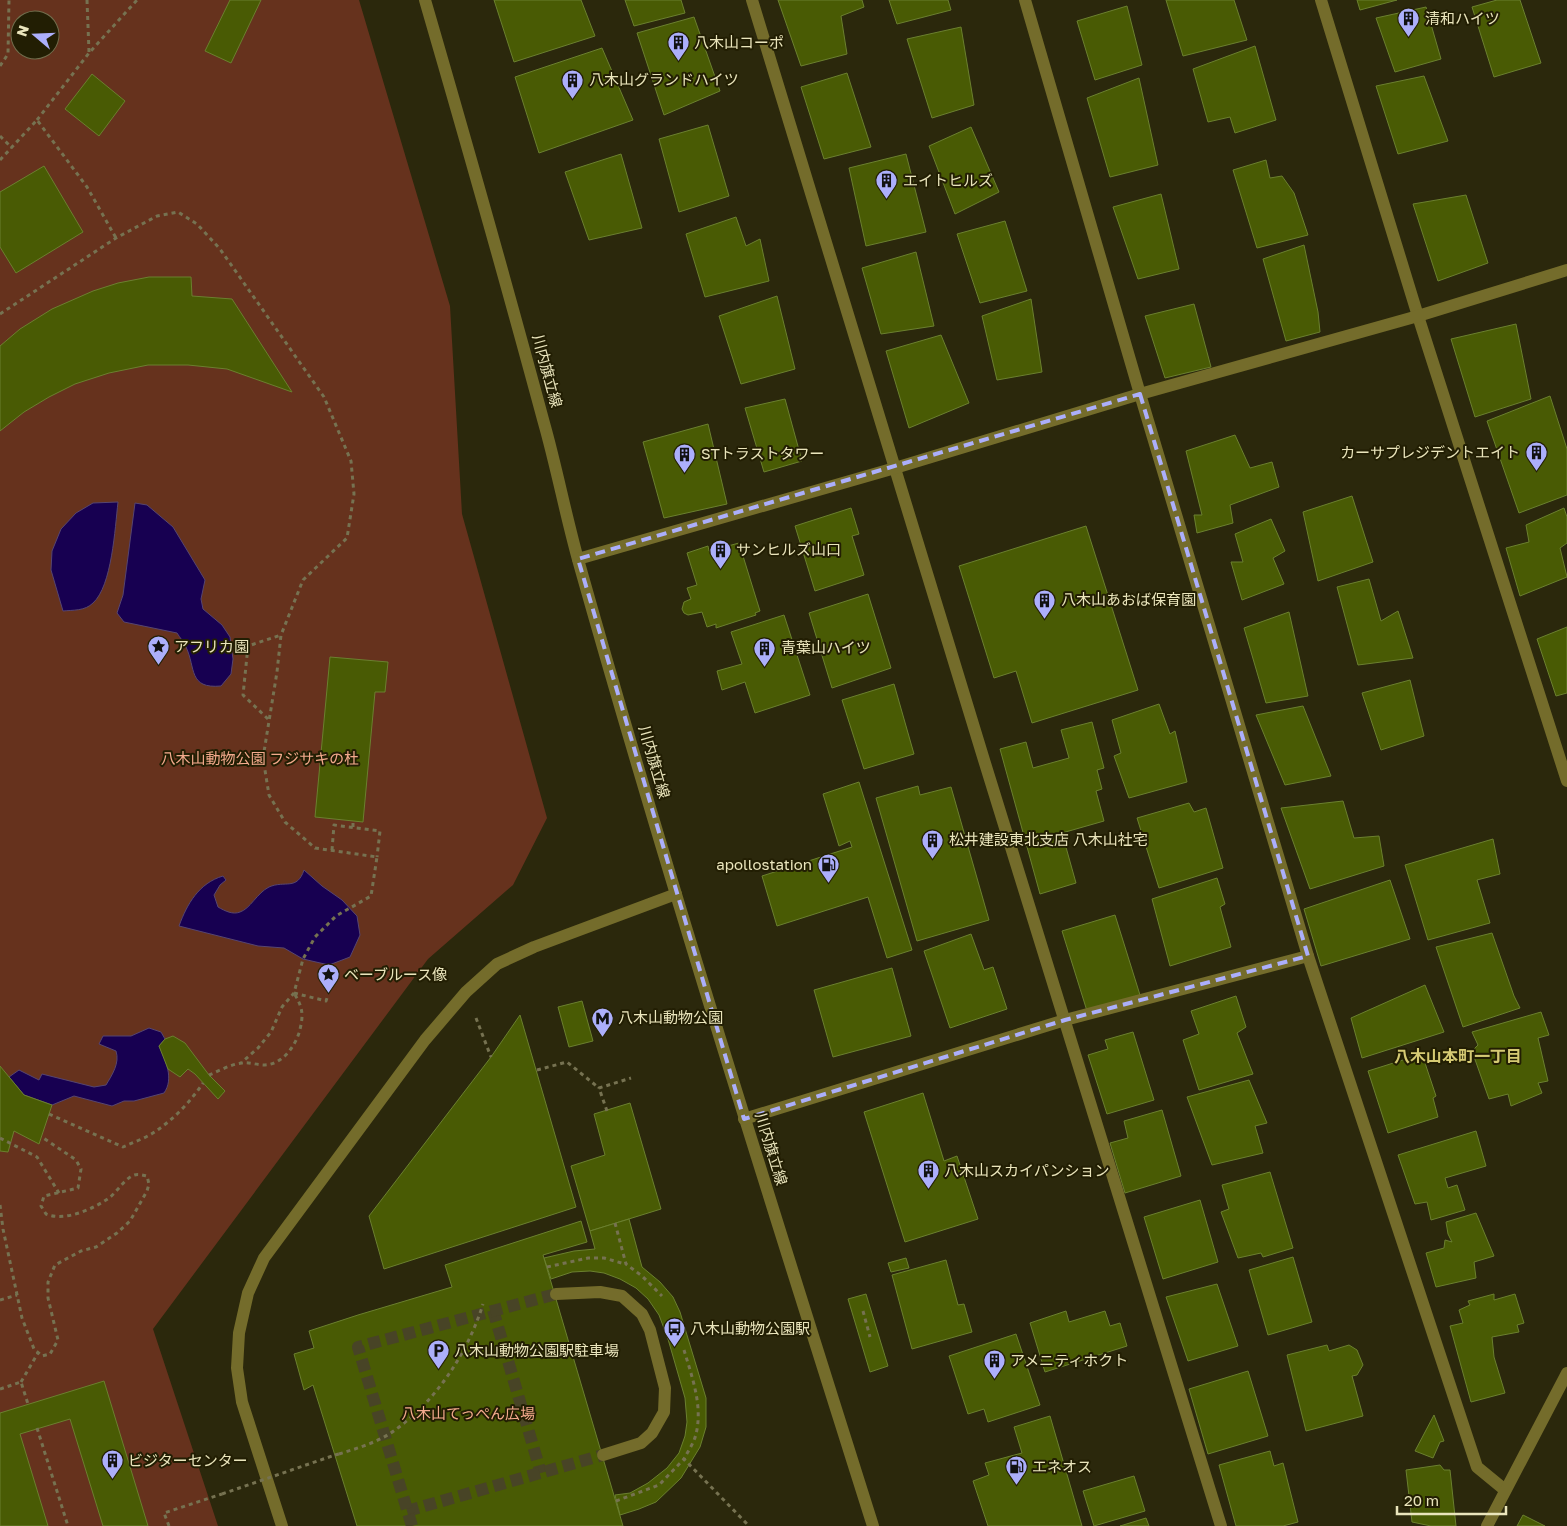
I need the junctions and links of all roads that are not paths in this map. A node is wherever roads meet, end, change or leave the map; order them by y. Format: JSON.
{"nodes":[{"id":1,"x":425,"y":0,"type":"edge"},
{"id":2,"x":752,"y":0,"type":"edge"},
{"id":3,"x":1025,"y":0,"type":"edge"},
{"id":4,"x":1321,"y":0,"type":"edge"},
{"id":5,"x":1567,"y":270,"type":"edge"},
{"id":6,"x":1418,"y":316,"type":"junction"},
{"id":7,"x":1140,"y":394,"type":"junction"},
{"id":8,"x":895,"y":468,"type":"junction"},
{"id":9,"x":578,"y":559,"type":"junction"},
{"id":10,"x":1567,"y":781,"type":"edge"},
{"id":11,"x":676,"y":894,"type":"junction"},
{"id":12,"x":1308,"y":956,"type":"junction"},
{"id":13,"x":1065,"y":1020,"type":"junction"},
{"id":14,"x":744,"y":1119,"type":"junction"},
{"id":15,"x":556,"y":1294,"type":"tunnel mouth"},
{"id":16,"x":1567,"y":1373,"type":"edge"},
{"id":17,"x":603,"y":1455,"type":"tunnel mouth"},
{"id":18,"x":1505,"y":1490,"type":"junction"},
{"id":19,"x":282,"y":1526,"type":"edge"},
{"id":20,"x":873,"y":1526,"type":"edge"},
{"id":21,"x":1221,"y":1526,"type":"edge"},
{"id":22,"x":1487,"y":1526,"type":"edge"}],
"edges":[{"from":1,"to":9,"type":"street","name":"川内旗立線"},
{"from":2,"to":8,"type":"street"},
{"from":3,"to":7,"type":"street"},
{"from":4,"to":6,"type":"street"},
{"from":5,"to":6,"type":"street"},
{"from":6,"to":7,"type":"street"},
{"from":6,"to":10,"type":"street"},
{"from":7,"to":8,"type":"street"},
{"from":7,"to":12,"type":"street"},
{"from":8,"to":9,"type":"street"},
{"from":8,"to":13,"type":"street"},
{"from":9,"to":11,"type":"street","name":"川内旗立線"},
{"from":11,"to":14,"type":"street","name":"川内旗立線"},
{"from":11,"to":19,"type":"street"},
{"from":12,"to":13,"type":"street"},
{"from":12,"to":18,"type":"street"},
{"from":13,"to":14,"type":"street"},
{"from":13,"to":21,"type":"street"},
{"from":14,"to":20,"type":"street","name":"川内旗立線"},
{"from":15,"to":17,"type":"street"},
{"from":16,"to":18,"type":"street"},
{"from":18,"to":22,"type":"street"}]}
